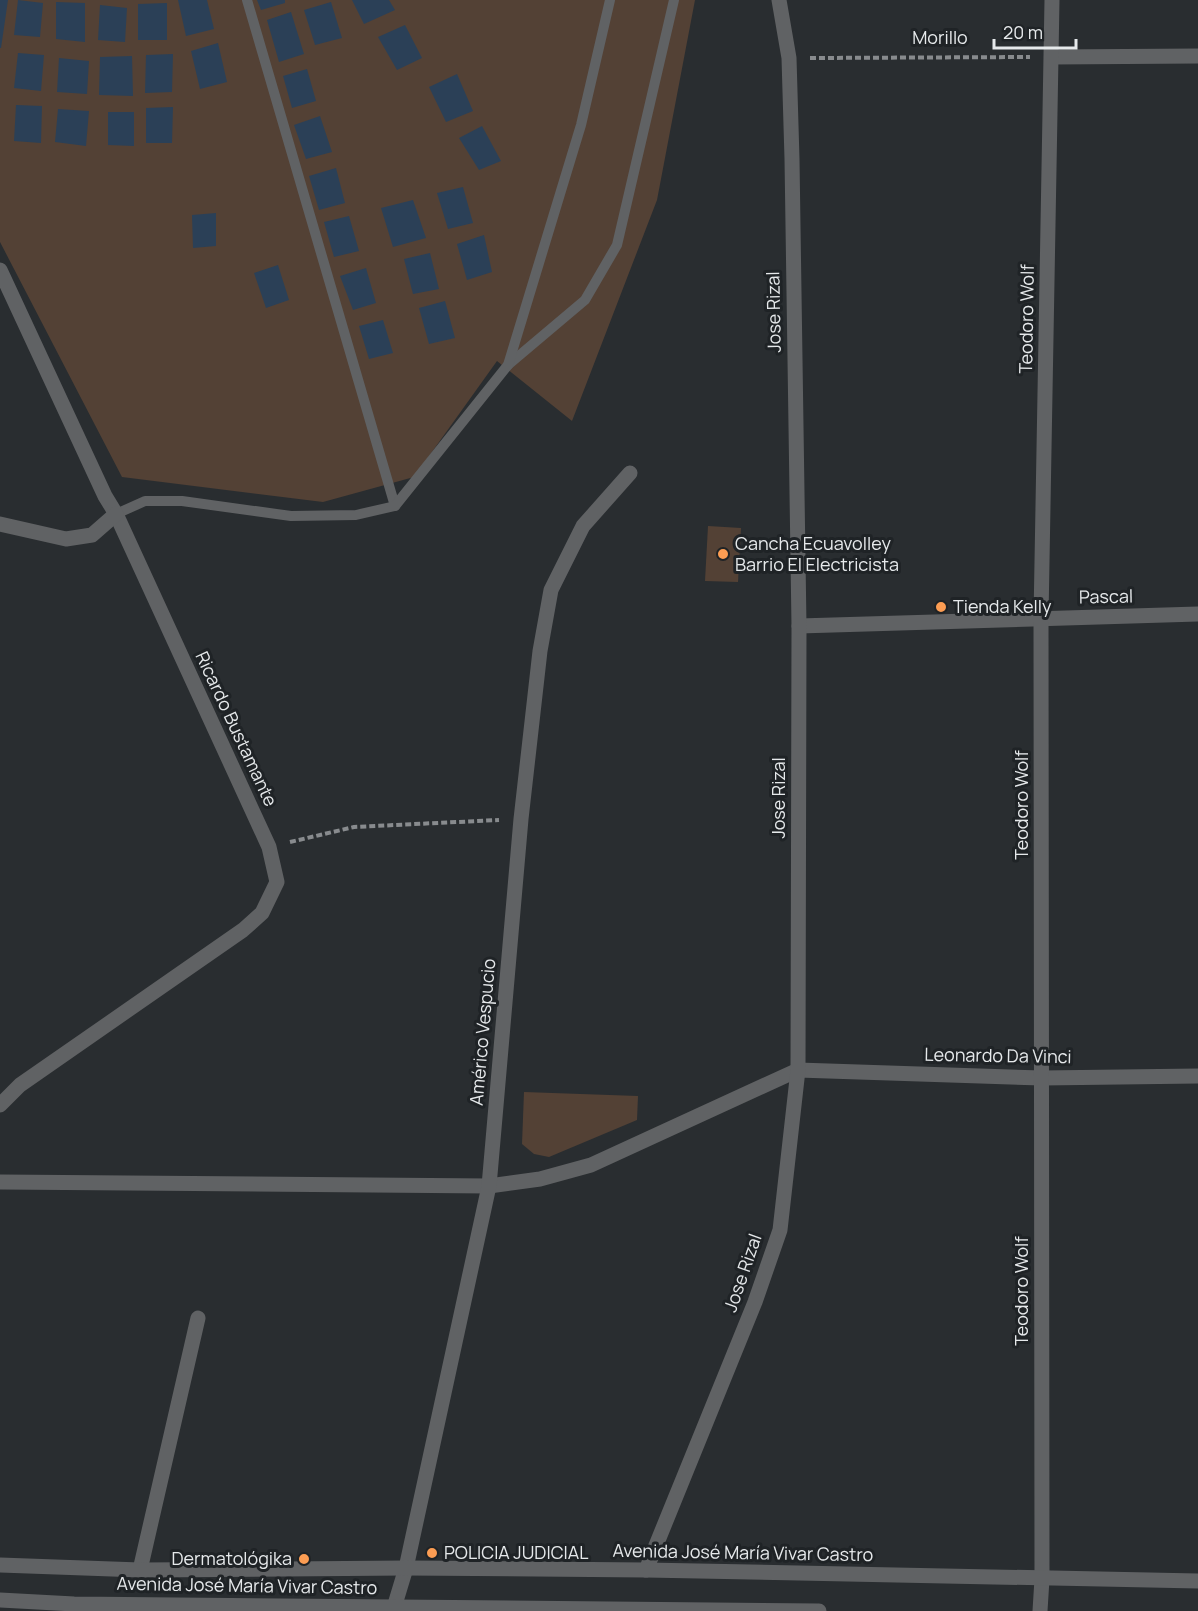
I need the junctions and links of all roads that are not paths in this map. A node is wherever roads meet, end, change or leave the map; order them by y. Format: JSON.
{"nodes":[{"id":1,"x":247,"y":0,"type":"edge"},
{"id":2,"x":610,"y":0,"type":"edge"},
{"id":3,"x":674,"y":0,"type":"edge"},
{"id":4,"x":779,"y":0,"type":"edge"},
{"id":5,"x":1052,"y":0,"type":"edge"},
{"id":6,"x":1198,"y":56,"type":"edge"},
{"id":7,"x":1052,"y":57,"type":"junction"},
{"id":8,"x":0,"y":270,"type":"edge"},
{"id":9,"x":508,"y":365,"type":"junction"},
{"id":10,"x":630,"y":473,"type":"dead end"},
{"id":11,"x":395,"y":506,"type":"junction"},
{"id":12,"x":116,"y":514,"type":"junction"},
{"id":13,"x":0,"y":524,"type":"edge"},
{"id":14,"x":1198,"y":614,"type":"edge"},
{"id":15,"x":1041,"y":618,"type":"junction"},
{"id":16,"x":799,"y":626,"type":"junction"},
{"id":17,"x":798,"y":1070,"type":"junction"},
{"id":18,"x":1198,"y":1076,"type":"edge"},
{"id":19,"x":1042,"y":1078,"type":"junction"},
{"id":20,"x":0,"y":1105,"type":"edge"},
{"id":21,"x":0,"y":1182,"type":"edge"},
{"id":22,"x":489,"y":1186,"type":"junction"},
{"id":23,"x":198,"y":1318,"type":"dead end"},
{"id":24,"x":0,"y":1565,"type":"edge"},
{"id":25,"x":406,"y":1569,"type":"junction"},
{"id":26,"x":140,"y":1570,"type":"junction"},
{"id":27,"x":646,"y":1570,"type":"junction"},
{"id":28,"x":1042,"y":1579,"type":"junction"},
{"id":29,"x":1198,"y":1581,"type":"edge"},
{"id":30,"x":0,"y":1600,"type":"edge"},
{"id":31,"x":68,"y":1607,"type":"edge"},
{"id":32,"x":394,"y":1609,"type":"edge"},
{"id":33,"x":690,"y":1610,"type":"edge"},
{"id":34,"x":819,"y":1611,"type":"edge"},
{"id":35,"x":1040,"y":1611,"type":"edge"}],
"edges":[{"from":1,"to":11,"type":"lane"},
{"from":2,"to":9,"type":"lane"},
{"from":3,"to":9,"type":"lane"},
{"from":4,"to":16,"type":"street","name":"Jose Rizal"},
{"from":5,"to":7,"type":"street","name":"Teodoro Wolf"},
{"from":6,"to":7,"type":"street"},
{"from":7,"to":15,"type":"street","name":"Teodoro Wolf"},
{"from":8,"to":12,"type":"street","name":"Ricardo Bustamante"},
{"from":9,"to":11,"type":"lane"},
{"from":10,"to":22,"type":"street","name":"Américo Vespucio"},
{"from":11,"to":12,"type":"lane"},
{"from":12,"to":13,"type":"street"},
{"from":12,"to":20,"type":"street","name":"Ricardo Bustamante"},
{"from":14,"to":15,"type":"street","name":"Pascal"},
{"from":15,"to":16,"type":"street","name":"Pascal"},
{"from":15,"to":19,"type":"street","name":"Teodoro Wolf"},
{"from":16,"to":17,"type":"street","name":"Jose Rizal"},
{"from":17,"to":19,"type":"street","name":"Leonardo Da Vinci"},
{"from":17,"to":22,"type":"street"},
{"from":17,"to":27,"type":"street","name":"Jose Rizal"},
{"from":18,"to":19,"type":"street","name":"Leonardo Da Vinci"},
{"from":19,"to":28,"type":"street","name":"Teodoro Wolf"},
{"from":21,"to":22,"type":"street"},
{"from":22,"to":25,"type":"street","name":"Américo Vespucio"},
{"from":23,"to":26,"type":"street"},
{"from":24,"to":26,"type":"street","name":"Avenida José María Vivar Castro"},
{"from":25,"to":26,"type":"street","name":"Avenida José María Vivar Castro"},
{"from":25,"to":27,"type":"street","name":"Avenida José María Vivar Castro"},
{"from":25,"to":32,"type":"street","name":"Américo Vespucio"},
{"from":27,"to":28,"type":"street","name":"Avenida José María Vivar Castro"},
{"from":28,"to":29,"type":"street","name":"Avenida José María Vivar Castro"},
{"from":28,"to":35,"type":"street","name":"Teodoro Wolf"},
{"from":30,"to":31,"type":"street","name":"Avenida José María Vivar Castro"},
{"from":31,"to":32,"type":"street","name":"Avenida José María Vivar Castro"},
{"from":32,"to":33,"type":"street","name":"Avenida José María Vivar Castro"},
{"from":33,"to":34,"type":"street","name":"Avenida José María Vivar Castro"}]}
